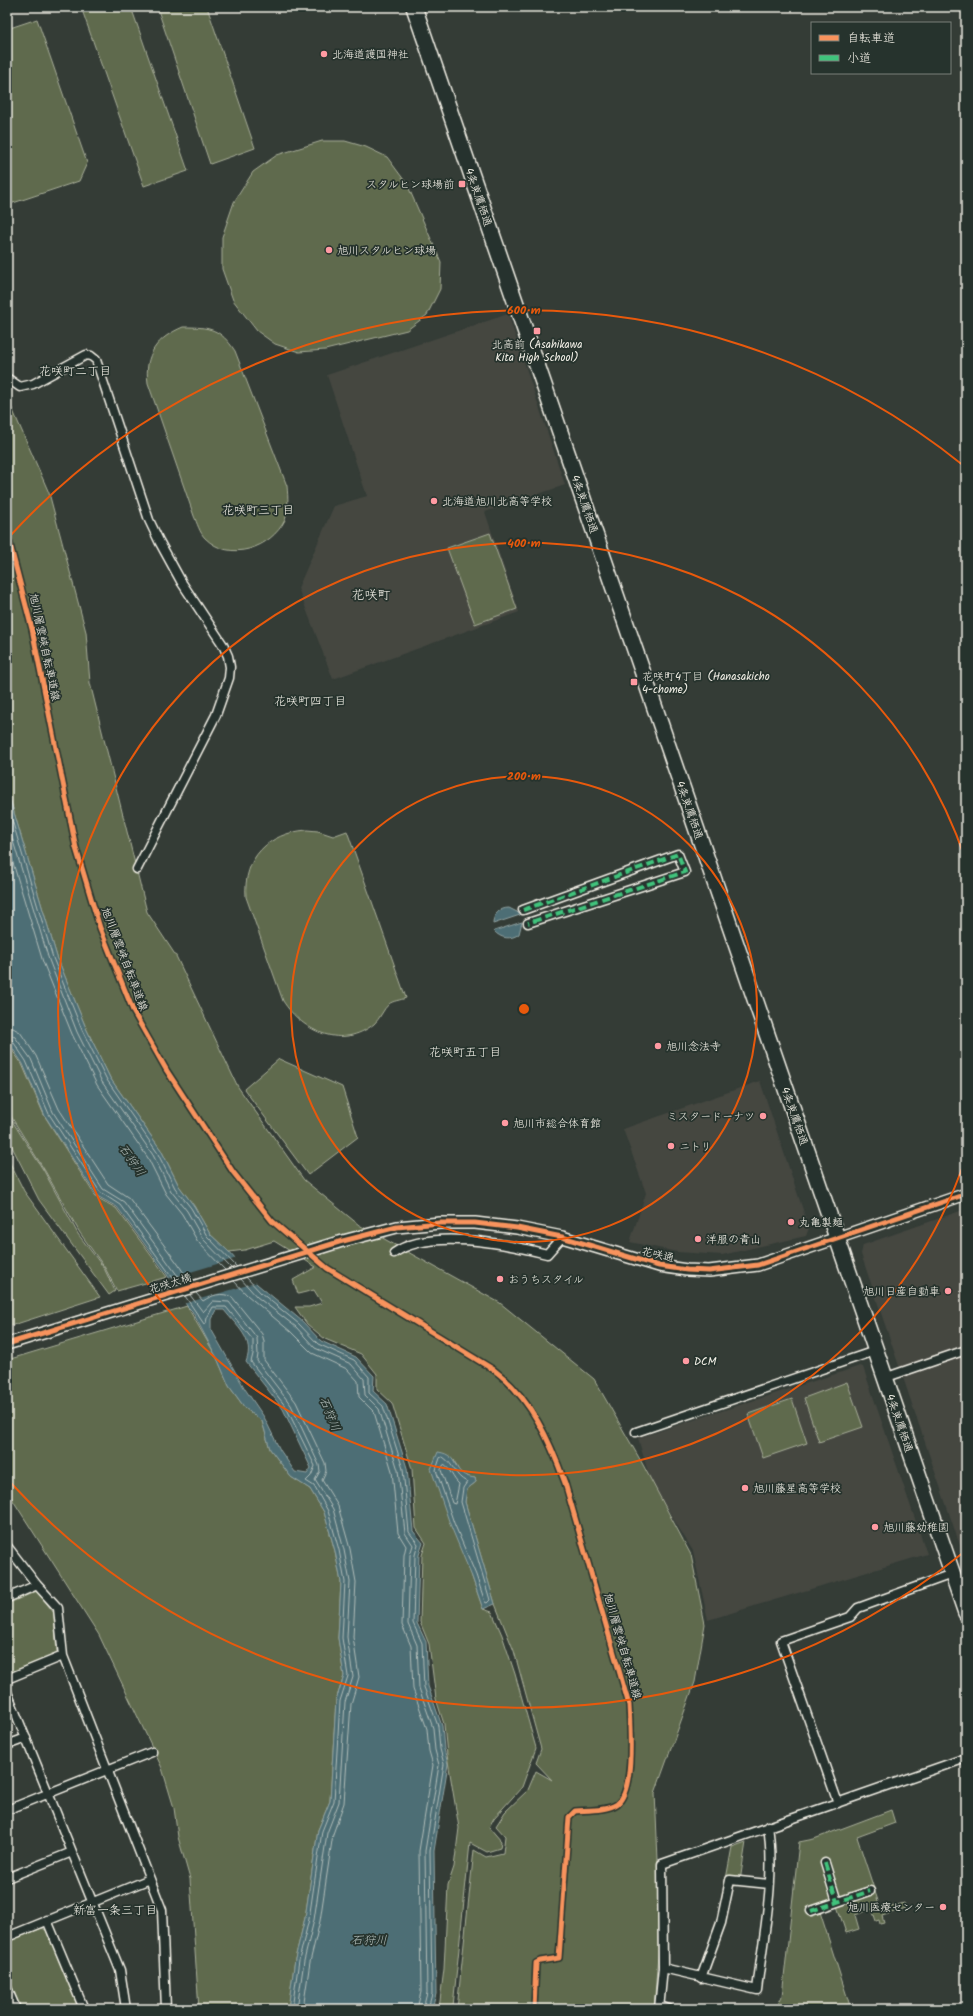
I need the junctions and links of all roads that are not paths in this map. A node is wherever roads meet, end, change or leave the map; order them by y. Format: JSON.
{"nodes":[{"id":1,"x":414,"y":7,"type":"edge"},
{"id":2,"x":7,"y":378,"type":"edge"},
{"id":3,"x":137,"y":869,"type":"dead end"},
{"id":4,"x":523,"y":910,"type":"dead end"},
{"id":5,"x":528,"y":923,"type":"dead end"},
{"id":6,"x":966,"y":1194,"type":"edge"},
{"id":7,"x":562,"y":1237,"type":"junction"},
{"id":8,"x":837,"y":1238,"type":"junction"},
{"id":9,"x":339,"y":1242,"type":"joint"},
{"id":10,"x":394,"y":1253,"type":"dead end"},
{"id":11,"x":7,"y":1344,"type":"edge"},
{"id":12,"x":966,"y":1350,"type":"edge"},
{"id":13,"x":875,"y":1351,"type":"junction"},
{"id":14,"x":884,"y":1378,"type":"junction"},
{"id":15,"x":636,"y":1432,"type":"dead end"},
{"id":16,"x":7,"y":1546,"type":"edge"},
{"id":17,"x":952,"y":1574,"type":"junction"},
{"id":18,"x":37,"y":1585,"type":"junction"},
{"id":19,"x":7,"y":1598,"type":"edge"},
{"id":20,"x":966,"y":1613,"type":"edge"},
{"id":21,"x":63,"y":1656,"type":"junction"},
{"id":22,"x":7,"y":1678,"type":"edge"},
{"id":23,"x":7,"y":1692,"type":"edge"},
{"id":24,"x":26,"y":1738,"type":"junction"},
{"id":25,"x":7,"y":1745,"type":"edge"},
{"id":26,"x":152,"y":1752,"type":"dead end"},
{"id":27,"x":966,"y":1758,"type":"edge"},
{"id":28,"x":106,"y":1769,"type":"junction"},
{"id":29,"x":48,"y":1793,"type":"junction"},
{"id":30,"x":838,"y":1803,"type":"junction"},
{"id":31,"x":7,"y":1810,"type":"edge"},
{"id":32,"x":768,"y":1826,"type":"junction"},
{"id":33,"x":72,"y":1852,"type":"junction"},
{"id":34,"x":825,"y":1863,"type":"dead end"},
{"id":35,"x":7,"y":1878,"type":"edge"},
{"id":36,"x":150,"y":1879,"type":"junction"},
{"id":37,"x":769,"y":1884,"type":"junction"},
{"id":38,"x":870,"y":1891,"type":"dead end"},
{"id":39,"x":93,"y":1902,"type":"junction"},
{"id":40,"x":837,"y":1902,"type":"junction"},
{"id":41,"x":811,"y":1911,"type":"dead end"},
{"id":42,"x":47,"y":1920,"type":"junction"},
{"id":43,"x":7,"y":1937,"type":"edge"},
{"id":44,"x":663,"y":1968,"type":"junction"},
{"id":45,"x":701,"y":1978,"type":"junction"},
{"id":46,"x":7,"y":1988,"type":"edge"},
{"id":47,"x":659,"y":2008,"type":"edge"},
{"id":48,"x":16,"y":2009,"type":"edge"},
{"id":49,"x":84,"y":2009,"type":"edge"},
{"id":50,"x":126,"y":2009,"type":"edge"},
{"id":51,"x":166,"y":2009,"type":"edge"},
{"id":52,"x":669,"y":2009,"type":"edge"}],
"edges":[{"from":1,"to":8,"type":"highway","name":"4条東鷹栖通"},
{"from":2,"to":3,"type":"street"},
{"from":4,"to":5,"type":"street"},
{"from":6,"to":8,"type":"street","name":"花咲通"},
{"from":7,"to":8,"type":"street","name":"花咲通"},
{"from":7,"to":9,"type":"street","name":"花咲通"},
{"from":7,"to":10,"type":"street"},
{"from":8,"to":13,"type":"highway","name":"4条東鷹栖通"},
{"from":9,"to":11,"type":"street","name":"花咲大橋"},
{"from":12,"to":14,"type":"street"},
{"from":13,"to":14,"type":"highway","name":"4条東鷹栖通"},
{"from":13,"to":15,"type":"street"},
{"from":14,"to":17,"type":"highway","name":"4条東鷹栖通"},
{"from":16,"to":18,"type":"street"},
{"from":17,"to":20,"type":"highway","name":"4条東鷹栖通"},
{"from":17,"to":30,"type":"street"},
{"from":18,"to":19,"type":"street"},
{"from":18,"to":21,"type":"street"},
{"from":21,"to":22,"type":"street"},
{"from":21,"to":28,"type":"street"},
{"from":23,"to":24,"type":"street"},
{"from":24,"to":25,"type":"street"},
{"from":24,"to":29,"type":"street"},
{"from":26,"to":28,"type":"street"},
{"from":27,"to":30,"type":"street"},
{"from":28,"to":29,"type":"street"},
{"from":28,"to":36,"type":"street"},
{"from":29,"to":31,"type":"street"},
{"from":29,"to":33,"type":"street"},
{"from":30,"to":32,"type":"street"},
{"from":32,"to":37,"type":"street"},
{"from":32,"to":44,"type":"street"},
{"from":33,"to":35,"type":"street"},
{"from":33,"to":39,"type":"street"},
{"from":34,"to":40,"type":"street"},
{"from":36,"to":39,"type":"street"},
{"from":36,"to":51,"type":"street"},
{"from":37,"to":45,"type":"street"},
{"from":37,"to":45,"type":"street"},
{"from":38,"to":40,"type":"street"},
{"from":39,"to":42,"type":"street"},
{"from":39,"to":50,"type":"street"},
{"from":40,"to":41,"type":"street"},
{"from":42,"to":43,"type":"street"},
{"from":42,"to":49,"type":"street"},
{"from":44,"to":45,"type":"street"},
{"from":44,"to":47,"type":"street"},
{"from":46,"to":48,"type":"street"},
{"from":47,"to":52,"type":"street"}]}
